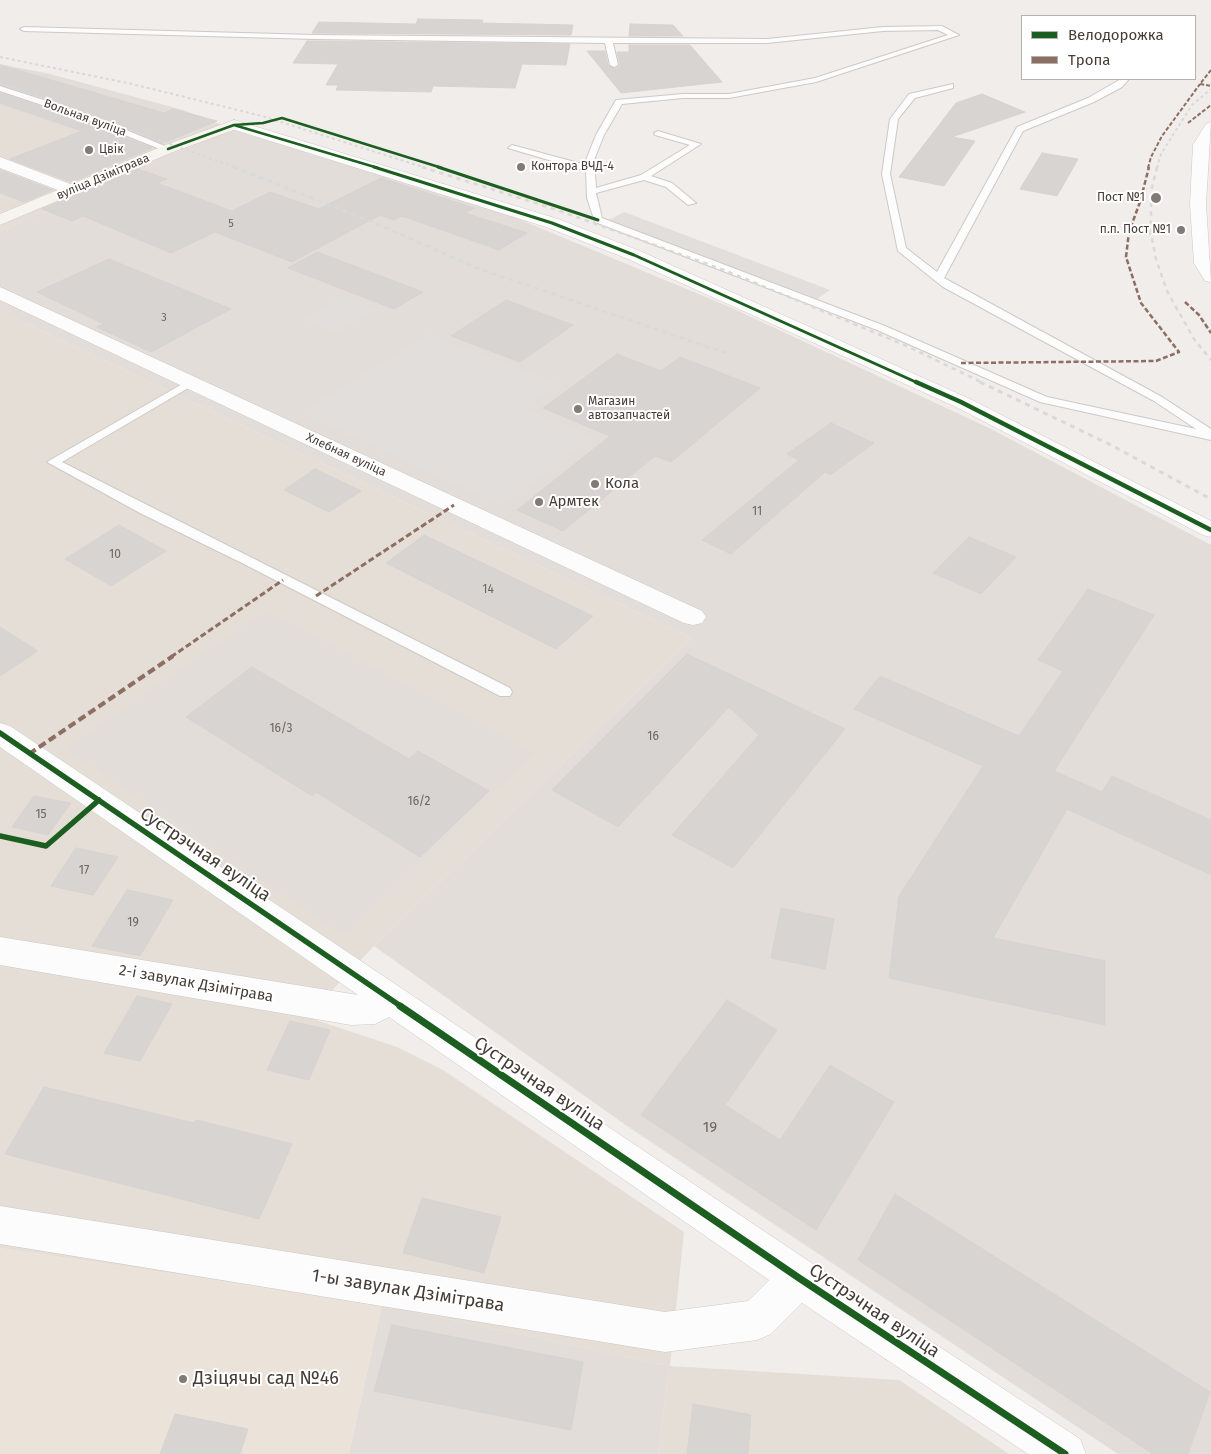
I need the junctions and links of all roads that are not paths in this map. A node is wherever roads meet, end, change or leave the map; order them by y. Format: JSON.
{"nodes":[{"id":1,"x":24,"y":29,"type":"dead end"},
{"id":2,"x":610,"y":41,"type":"junction"},
{"id":3,"x":614,"y":65,"type":"dead end"},
{"id":4,"x":1124,"y":80,"type":"edge"},
{"id":5,"x":950,"y":86,"type":"dead end"},
{"id":6,"x":0,"y":88,"type":"edge"},
{"id":7,"x":1211,"y":127,"type":"edge"},
{"id":8,"x":658,"y":133,"type":"dead end"},
{"id":9,"x":512,"y":148,"type":"dead end"},
{"id":10,"x":168,"y":149,"type":"junction"},
{"id":11,"x":0,"y":162,"type":"edge"},
{"id":12,"x":590,"y":169,"type":"junction"},
{"id":13,"x":644,"y":177,"type":"junction"},
{"id":14,"x":72,"y":190,"type":"junction"},
{"id":15,"x":591,"y":192,"type":"junction"},
{"id":16,"x":691,"y":203,"type":"dead end"},
{"id":17,"x":0,"y":220,"type":"edge"},
{"id":18,"x":939,"y":278,"type":"junction"},
{"id":19,"x":1211,"y":278,"type":"edge"},
{"id":20,"x":0,"y":293,"type":"edge"},
{"id":21,"x":191,"y":382,"type":"junction"},
{"id":22,"x":1211,"y":435,"type":"edge"},
{"id":23,"x":1211,"y":530,"type":"edge"},
{"id":24,"x":693,"y":617,"type":"dead end"},
{"id":25,"x":505,"y":692,"type":"dead end"},
{"id":26,"x":0,"y":733,"type":"edge"},
{"id":27,"x":0,"y":951,"type":"edge"},
{"id":28,"x":388,"y":998,"type":"junction"},
{"id":29,"x":0,"y":1225,"type":"edge"},
{"id":30,"x":799,"y":1278,"type":"junction"},
{"id":31,"x":1065,"y":1454,"type":"edge"}],
"edges":[{"from":1,"to":2,"type":"lane"},
{"from":2,"to":3,"type":"lane"},
{"from":2,"to":12,"type":"lane"},
{"from":4,"to":18,"type":"lane"},
{"from":5,"to":18,"type":"lane"},
{"from":6,"to":10,"type":"lane","name":"Вольная вуліца"},
{"from":7,"to":19,"type":"street"},
{"from":8,"to":13,"type":"lane"},
{"from":9,"to":12,"type":"lane"},
{"from":10,"to":14,"type":"street","name":"вуліца Дзімітрава"},
{"from":10,"to":23,"type":"street","name":"вуліца Дзімітрава"},
{"from":11,"to":14,"type":"street"},
{"from":12,"to":15,"type":"lane"},
{"from":13,"to":15,"type":"lane"},
{"from":13,"to":16,"type":"lane"},
{"from":14,"to":17,"type":"street","name":"вуліца Дзімітрава"},
{"from":15,"to":22,"type":"lane"},
{"from":18,"to":22,"type":"lane"},
{"from":20,"to":21,"type":"street","name":"Хлебная вуліца"},
{"from":21,"to":24,"type":"street","name":"Хлебная вуліца"},
{"from":21,"to":25,"type":"lane"},
{"from":26,"to":28,"type":"street","name":"Сустрэчная вуліца"},
{"from":27,"to":28,"type":"street","name":"2-і завулак Дзімітрава"},
{"from":28,"to":30,"type":"street","name":"Сустрэчная вуліца"},
{"from":29,"to":30,"type":"street","name":"1-ы завулак Дзімітрава"},
{"from":30,"to":31,"type":"street","name":"Сустрэчная вуліца"}]}
